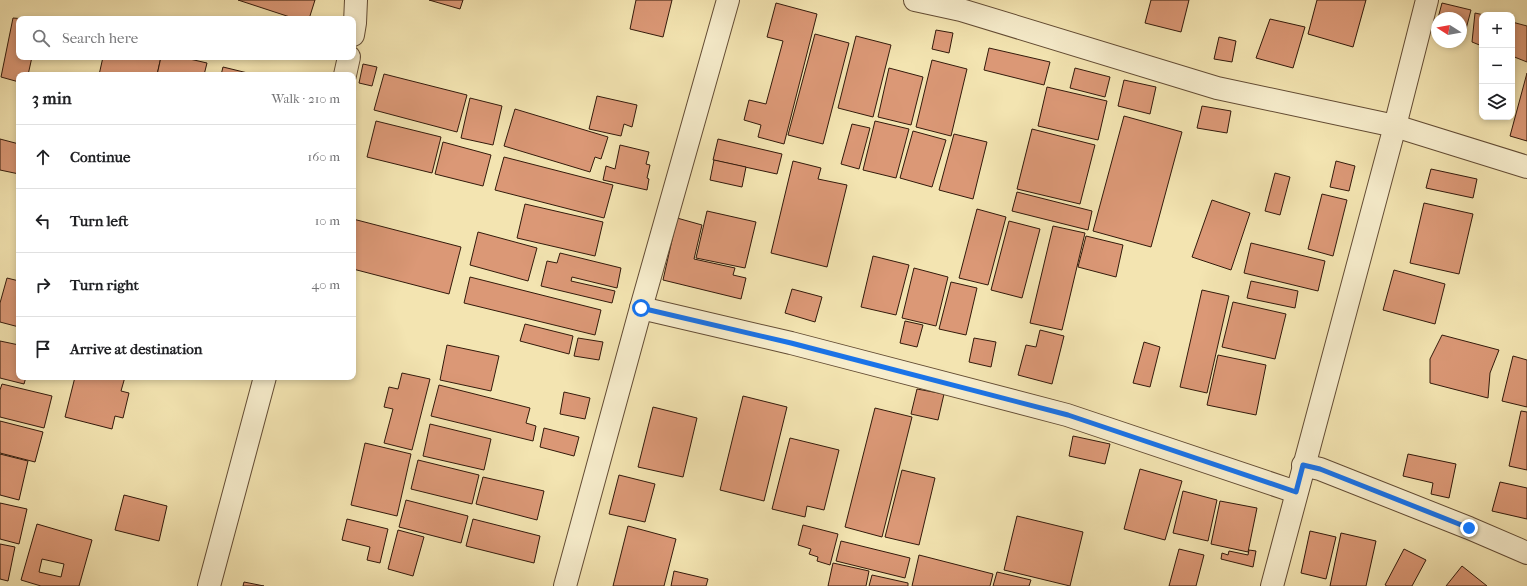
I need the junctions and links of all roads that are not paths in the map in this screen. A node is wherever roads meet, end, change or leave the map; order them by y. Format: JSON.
{"nodes":[{"id":1,"x":356,"y":0,"type":"edge"},
{"id":2,"x":728,"y":0,"type":"edge"},
{"id":3,"x":915,"y":0,"type":"edge"},
{"id":4,"x":1427,"y":0,"type":"edge"},
{"id":5,"x":355,"y":16,"type":"edge"},
{"id":6,"x":348,"y":60,"type":"edge"},
{"id":7,"x":346,"y":72,"type":"edge"},
{"id":8,"x":1395,"y":126,"type":"junction"},
{"id":9,"x":1527,"y":167,"type":"edge"},
{"id":10,"x":641,"y":308,"type":"junction"},
{"id":11,"x":264,"y":380,"type":"edge"},
{"id":12,"x":1303,"y":465,"type":"junction"},
{"id":13,"x":1296,"y":492,"type":"junction"},
{"id":14,"x":1527,"y":554,"type":"edge"},
{"id":15,"x":209,"y":586,"type":"edge"},
{"id":16,"x":565,"y":586,"type":"edge"},
{"id":17,"x":1272,"y":586,"type":"edge"}],
"edges":[{"from":1,"to":5,"type":"street"},
{"from":2,"to":10,"type":"street"},
{"from":3,"to":8,"type":"street"},
{"from":4,"to":8,"type":"street"},
{"from":6,"to":7,"type":"street"},
{"from":8,"to":9,"type":"street"},
{"from":8,"to":12,"type":"street"},
{"from":10,"to":13,"type":"street"},
{"from":10,"to":16,"type":"street"},
{"from":11,"to":15,"type":"street"},
{"from":12,"to":13,"type":"street"},
{"from":12,"to":14,"type":"street"},
{"from":13,"to":17,"type":"street"}]}
